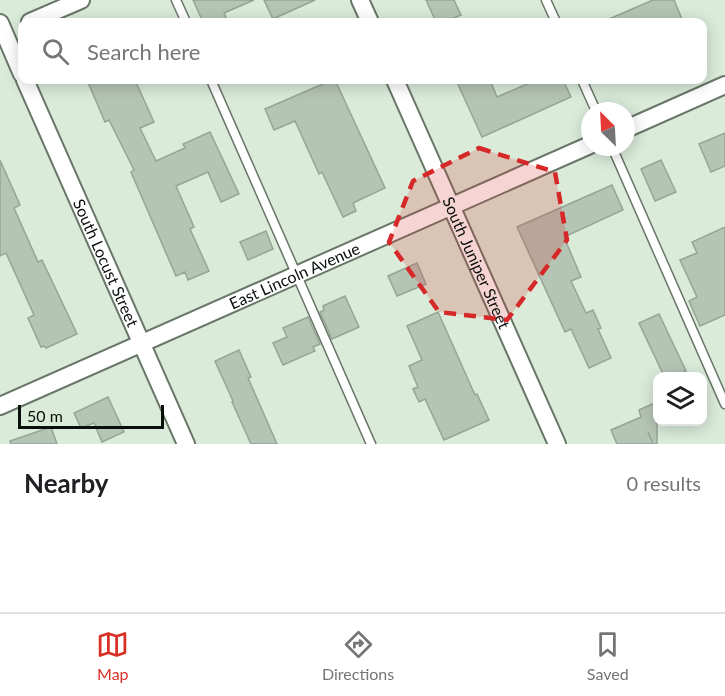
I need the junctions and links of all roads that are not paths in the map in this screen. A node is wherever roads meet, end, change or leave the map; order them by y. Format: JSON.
{"nodes":[{"id":1,"x":81,"y":0,"type":"edge"},
{"id":2,"x":176,"y":0,"type":"edge"},
{"id":3,"x":360,"y":0,"type":"edge"},
{"id":4,"x":546,"y":0,"type":"edge"},
{"id":5,"x":39,"y":18,"type":"edge"},
{"id":6,"x":184,"y":18,"type":"edge"},
{"id":7,"x":368,"y":18,"type":"edge"},
{"id":8,"x":554,"y":18,"type":"edge"},
{"id":9,"x":18,"y":27,"type":"edge"},
{"id":10,"x":2,"y":31,"type":"edge"},
{"id":11,"x":18,"y":65,"type":"edge"},
{"id":12,"x":27,"y":84,"type":"edge"},
{"id":13,"x":213,"y":84,"type":"edge"},
{"id":14,"x":397,"y":84,"type":"edge"},
{"id":15,"x":584,"y":84,"type":"edge"},
{"id":16,"x":725,"y":86,"type":"edge"},
{"id":17,"x":592,"y":102,"type":"edge"},
{"id":18,"x":635,"y":125,"type":"edge"},
{"id":19,"x":581,"y":149,"type":"edge"},
{"id":20,"x":616,"y":156,"type":"edge"},
{"id":21,"x":452,"y":207,"type":"junction"},
{"id":22,"x":297,"y":275,"type":"junction"},
{"id":23,"x":142,"y":343,"type":"junction"},
{"id":24,"x":725,"y":404,"type":"edge"},
{"id":25,"x":0,"y":406,"type":"edge"},
{"id":26,"x":186,"y":444,"type":"edge"},
{"id":27,"x":371,"y":444,"type":"edge"},
{"id":28,"x":556,"y":444,"type":"edge"}],
"edges":[{"from":1,"to":5,"type":"street"},
{"from":2,"to":6,"type":"lane"},
{"from":3,"to":7,"type":"street"},
{"from":4,"to":8,"type":"lane"},
{"from":9,"to":10,"type":"street"},
{"from":10,"to":11,"type":"street"},
{"from":12,"to":23,"type":"street","name":"South Locust Street"},
{"from":13,"to":22,"type":"lane"},
{"from":14,"to":21,"type":"street","name":"South Juniper Street"},
{"from":15,"to":17,"type":"lane"},
{"from":16,"to":18,"type":"street"},
{"from":19,"to":21,"type":"street","name":"East Lincoln Avenue"},
{"from":20,"to":24,"type":"lane"},
{"from":21,"to":22,"type":"street","name":"East Lincoln Avenue"},
{"from":21,"to":28,"type":"street","name":"South Juniper Street"},
{"from":22,"to":23,"type":"street","name":"East Lincoln Avenue"},
{"from":22,"to":27,"type":"lane"},
{"from":23,"to":25,"type":"street","name":"East Lincoln Avenue"},
{"from":23,"to":26,"type":"street","name":"South Locust Street"}]}
